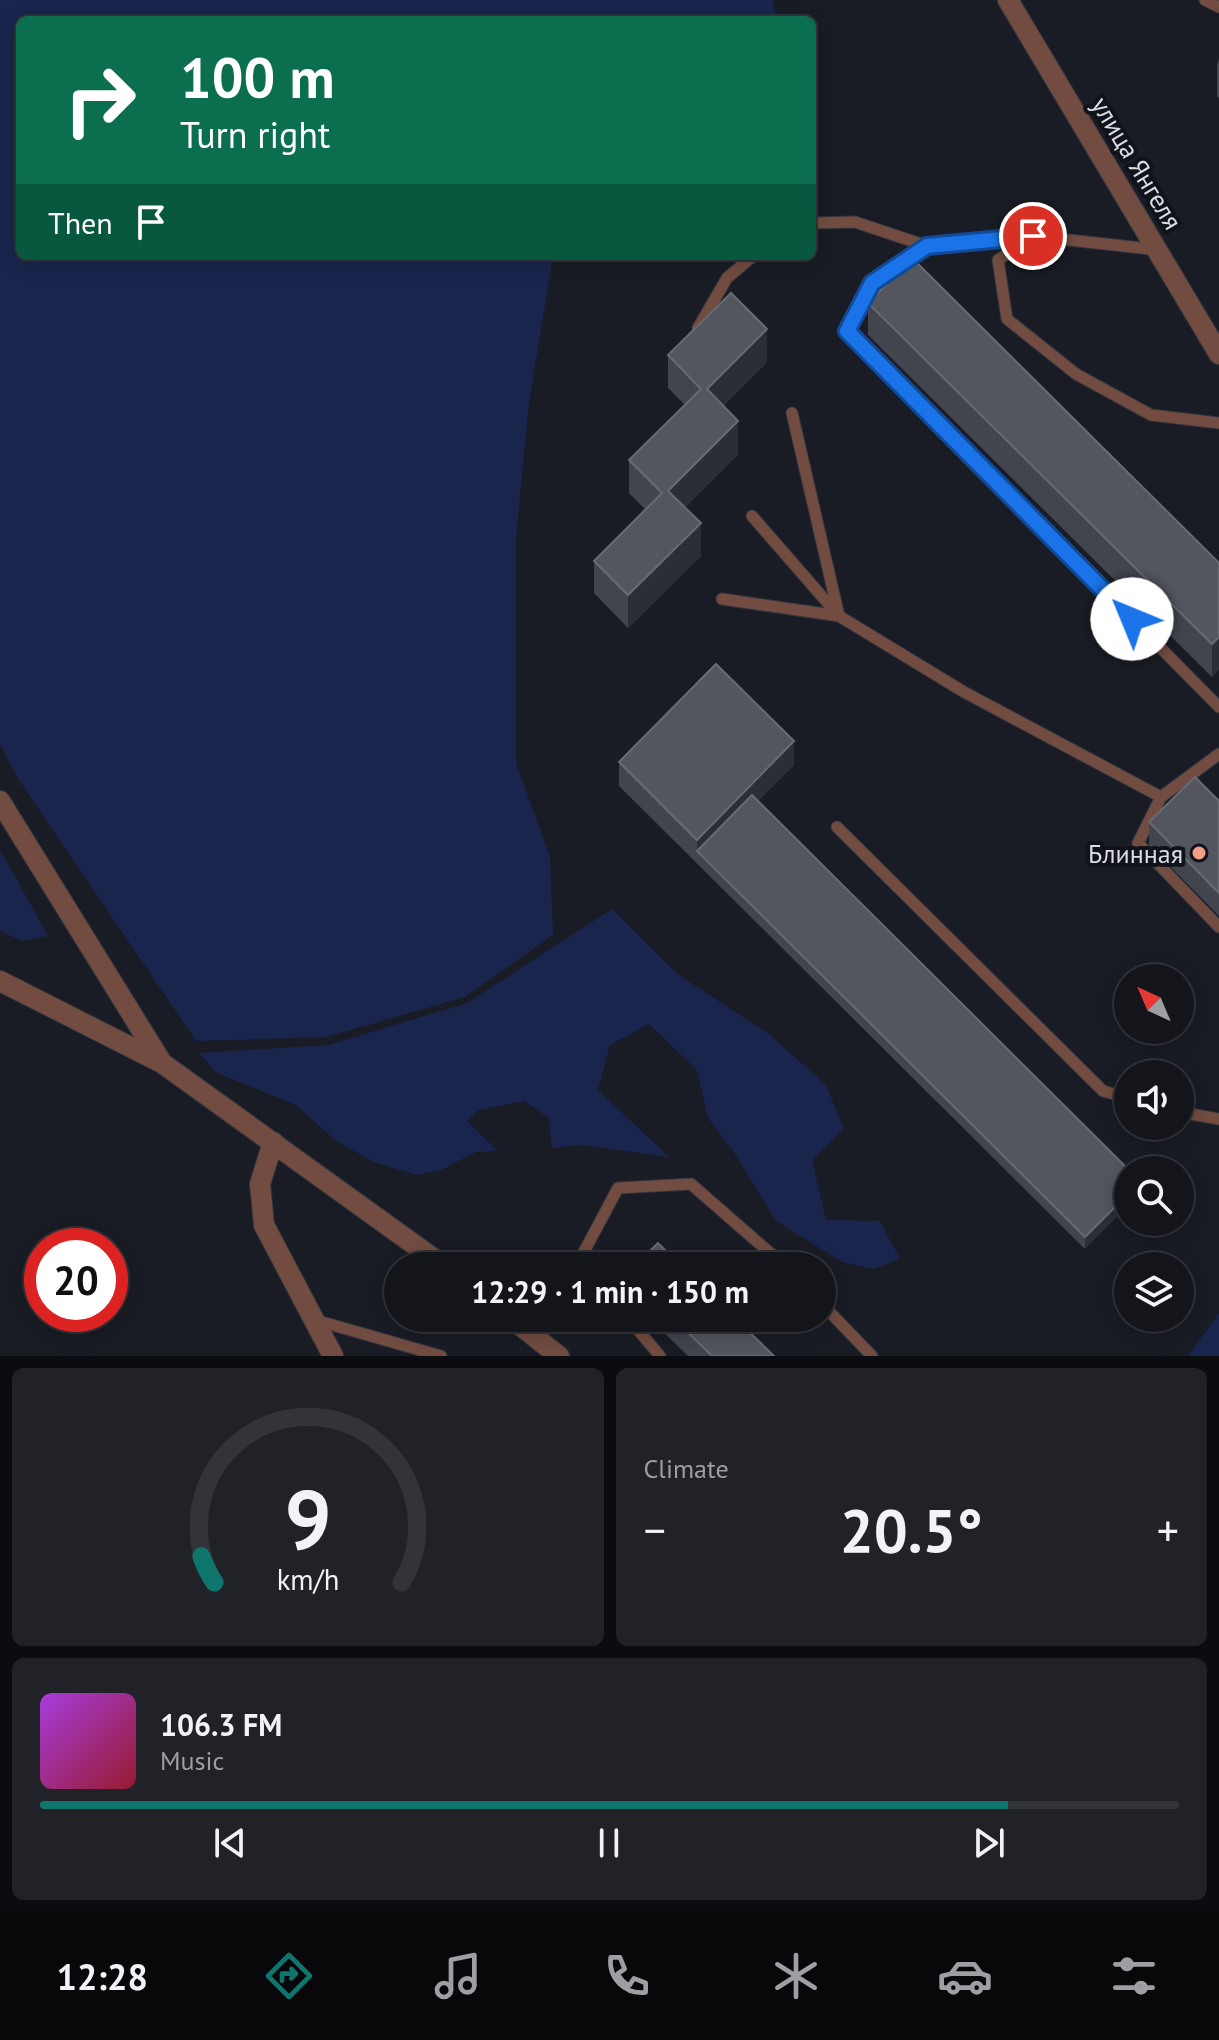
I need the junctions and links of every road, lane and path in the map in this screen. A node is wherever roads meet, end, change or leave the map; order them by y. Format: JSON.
{"nodes":[{"id":1,"x":1008,"y":0,"type":"edge"},
{"id":2,"x":1205,"y":0,"type":"edge"},
{"id":3,"x":1219,"y":7,"type":"edge"},
{"id":4,"x":816,"y":223,"type":"edge"},
{"id":5,"x":1033,"y":236,"type":"junction"},
{"id":6,"x":927,"y":246,"type":"junction"},
{"id":7,"x":1160,"y":250,"type":"junction"},
{"id":8,"x":748,"y":260,"type":"edge"},
{"id":9,"x":698,"y":328,"type":"edge"},
{"id":10,"x":1216,"y":344,"type":"edge"},
{"id":11,"x":792,"y":413,"type":"dead end"},
{"id":12,"x":1219,"y":423,"type":"edge"},
{"id":13,"x":752,"y":516,"type":"dead end"},
{"id":14,"x":722,"y":599,"type":"dead end"},
{"id":15,"x":839,"y":616,"type":"junction"},
{"id":16,"x":1219,"y":707,"type":"edge"},
{"id":17,"x":1219,"y":754,"type":"edge"},
{"id":18,"x":1161,"y":797,"type":"junction"},
{"id":19,"x":0,"y":801,"type":"edge"},
{"id":20,"x":837,"y":827,"type":"dead end"},
{"id":21,"x":1219,"y":927,"type":"edge"},
{"id":22,"x":0,"y":981,"type":"edge"},
{"id":23,"x":162,"y":1063,"type":"junction"},
{"id":24,"x":1114,"y":1094,"type":"edge"},
{"id":25,"x":1194,"y":1115,"type":"edge"},
{"id":26,"x":1219,"y":1119,"type":"edge"},
{"id":27,"x":273,"y":1142,"type":"junction"},
{"id":28,"x":425,"y":1252,"type":"edge"},
{"id":29,"x":584,"y":1252,"type":"edge"},
{"id":30,"x":769,"y":1252,"type":"edge"},
{"id":31,"x":310,"y":1319,"type":"junction"},
{"id":32,"x":836,"y":1319,"type":"edge"},
{"id":33,"x":529,"y":1332,"type":"edge"},
{"id":34,"x":640,"y":1332,"type":"edge"},
{"id":35,"x":333,"y":1356,"type":"edge"},
{"id":36,"x":441,"y":1356,"type":"edge"},
{"id":37,"x":559,"y":1356,"type":"edge"},
{"id":38,"x":660,"y":1356,"type":"edge"},
{"id":39,"x":872,"y":1356,"type":"edge"}],
"edges":[{"from":1,"to":7,"type":"street","name":"улица Янгеля"},
{"from":2,"to":3,"type":"lane"},
{"from":4,"to":6,"type":"lane"},
{"from":5,"to":6,"type":"lane"},
{"from":5,"to":7,"type":"lane"},
{"from":5,"to":12,"type":"lane"},
{"from":6,"to":16,"type":"lane"},
{"from":7,"to":10,"type":"street","name":"улица Янгеля"},
{"from":8,"to":9,"type":"lane"},
{"from":11,"to":15,"type":"lane"},
{"from":13,"to":15,"type":"lane"},
{"from":14,"to":15,"type":"lane"},
{"from":15,"to":18,"type":"lane"},
{"from":17,"to":18,"type":"lane"},
{"from":18,"to":21,"type":"lane"},
{"from":19,"to":23,"type":"street"},
{"from":20,"to":24,"type":"lane"},
{"from":22,"to":23,"type":"street"},
{"from":23,"to":27,"type":"street"},
{"from":25,"to":26,"type":"lane"},
{"from":27,"to":28,"type":"street"},
{"from":27,"to":31,"type":"street"},
{"from":29,"to":30,"type":"lane"},
{"from":31,"to":35,"type":"street"},
{"from":31,"to":36,"type":"lane"},
{"from":32,"to":39,"type":"lane"},
{"from":33,"to":37,"type":"street"},
{"from":34,"to":38,"type":"lane"}]}
